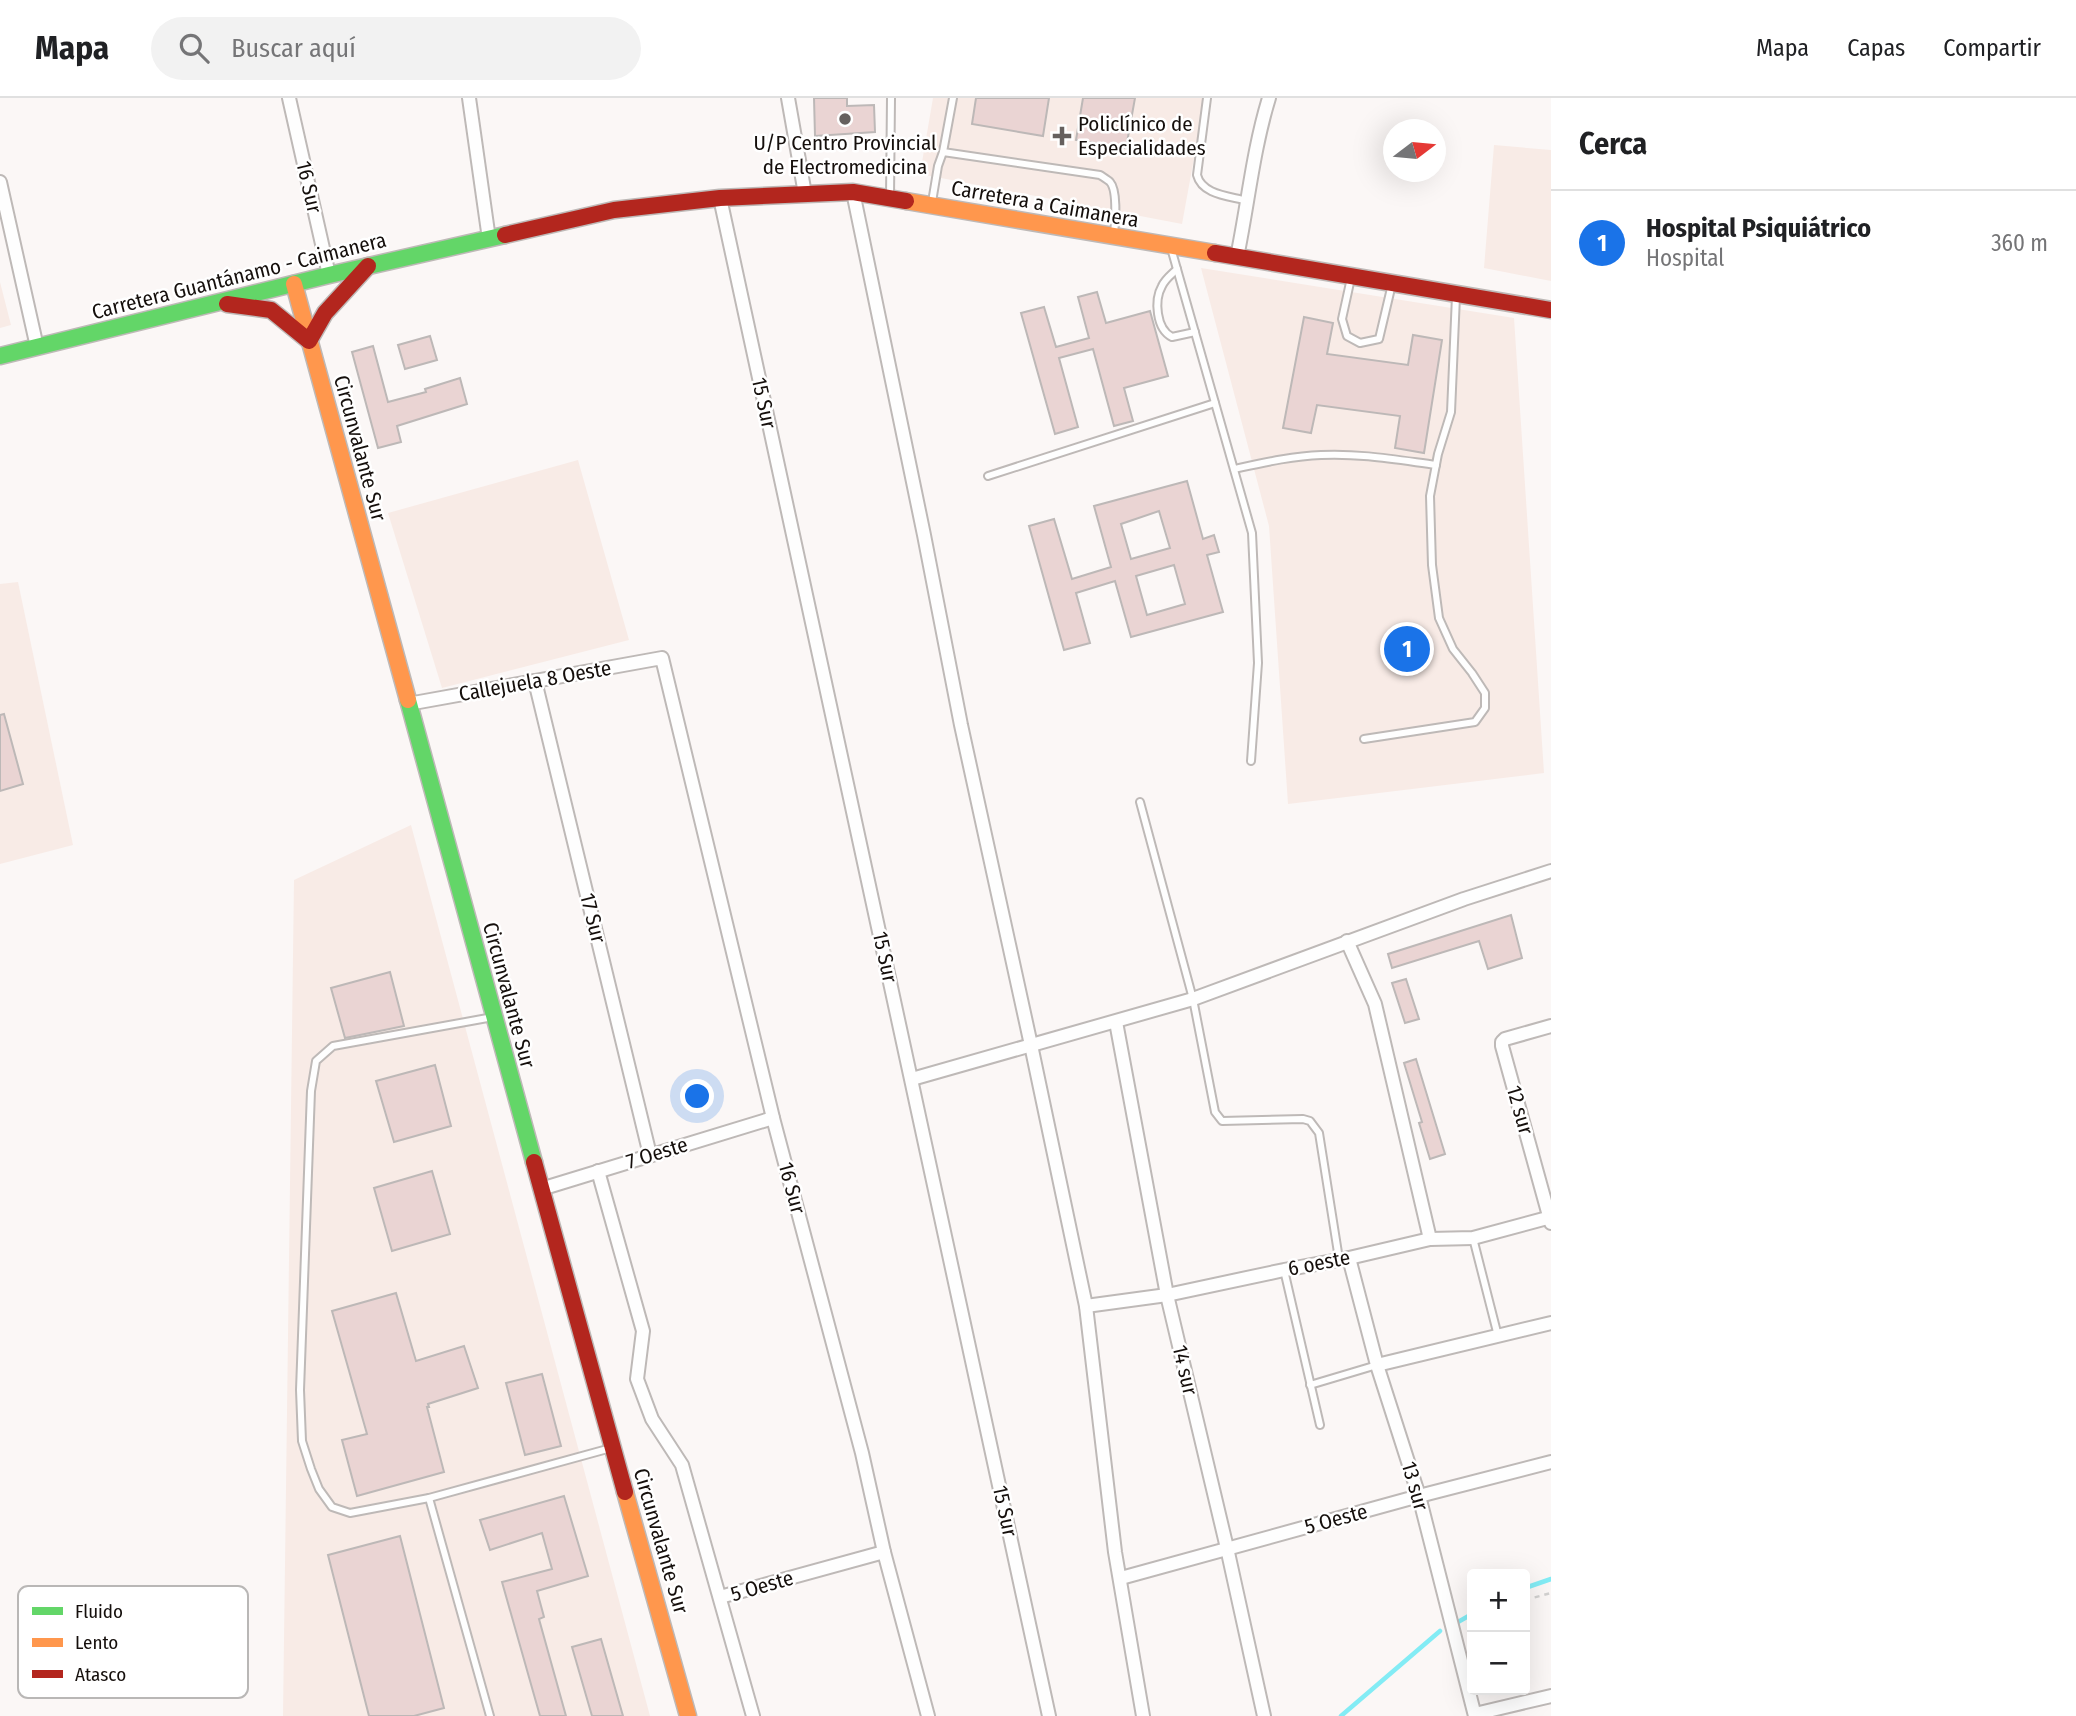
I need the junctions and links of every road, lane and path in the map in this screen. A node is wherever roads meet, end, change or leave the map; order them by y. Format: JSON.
{"nodes":[{"id":1,"x":289,"y":98,"type":"edge"},
{"id":2,"x":469,"y":98,"type":"edge"},
{"id":3,"x":788,"y":98,"type":"edge"},
{"id":4,"x":891,"y":98,"type":"edge"},
{"id":5,"x":953,"y":98,"type":"edge"},
{"id":6,"x":1207,"y":98,"type":"edge"},
{"id":7,"x":1269,"y":98,"type":"edge"},
{"id":8,"x":943,"y":152,"type":"junction"},
{"id":9,"x":0,"y":182,"type":"edge"},
{"id":10,"x":853,"y":192,"type":"junction"},
{"id":11,"x":805,"y":194,"type":"junction"},
{"id":12,"x":720,"y":198,"type":"junction"},
{"id":13,"x":890,"y":199,"type":"junction"},
{"id":14,"x":1249,"y":201,"type":"junction"},
{"id":15,"x":931,"y":206,"type":"junction"},
{"id":16,"x":1114,"y":237,"type":"junction"},
{"id":17,"x":489,"y":239,"type":"junction"},
{"id":18,"x":1171,"y":246,"type":"junction"},
{"id":19,"x":1237,"y":257,"type":"junction"},
{"id":20,"x":368,"y":266,"type":"junction"},
{"id":21,"x":1177,"y":268,"type":"junction"},
{"id":22,"x":329,"y":275,"type":"junction"},
{"id":23,"x":1351,"y":276,"type":"junction"},
{"id":24,"x":1392,"y":283,"type":"junction"},
{"id":25,"x":294,"y":284,"type":"junction"},
{"id":26,"x":1457,"y":294,"type":"junction"},
{"id":27,"x":217,"y":303,"type":"junction"},
{"id":28,"x":1551,"y":310,"type":"edge"},
{"id":29,"x":1195,"y":332,"type":"junction"},
{"id":30,"x":309,"y":341,"type":"junction"},
{"id":31,"x":37,"y":347,"type":"junction"},
{"id":32,"x":0,"y":356,"type":"edge"},
{"id":33,"x":1215,"y":403,"type":"junction"},
{"id":34,"x":1436,"y":465,"type":"junction"},
{"id":35,"x":1234,"y":468,"type":"junction"},
{"id":36,"x":988,"y":476,"type":"dead end"},
{"id":37,"x":662,"y":658,"type":"joint"},
{"id":38,"x":536,"y":681,"type":"junction"},
{"id":39,"x":408,"y":704,"type":"junction"},
{"id":40,"x":1364,"y":739,"type":"dead end"},
{"id":41,"x":1251,"y":761,"type":"dead end"},
{"id":42,"x":1140,"y":802,"type":"dead end"},
{"id":43,"x":1551,"y":872,"type":"edge"},
{"id":44,"x":1347,"y":941,"type":"junction"},
{"id":45,"x":1193,"y":999,"type":"junction"},
{"id":46,"x":494,"y":1017,"type":"junction"},
{"id":47,"x":1116,"y":1022,"type":"junction"},
{"id":48,"x":1551,"y":1026,"type":"edge"},
{"id":49,"x":1031,"y":1045,"type":"junction"},
{"id":50,"x":912,"y":1079,"type":"junction"},
{"id":51,"x":773,"y":1118,"type":"junction"},
{"id":52,"x":650,"y":1155,"type":"junction"},
{"id":53,"x":598,"y":1171,"type":"junction"},
{"id":54,"x":541,"y":1189,"type":"junction"},
{"id":55,"x":1551,"y":1219,"type":"edge"},
{"id":56,"x":1473,"y":1238,"type":"junction"},
{"id":57,"x":1430,"y":1239,"type":"junction"},
{"id":58,"x":1344,"y":1259,"type":"junction"},
{"id":59,"x":1284,"y":1269,"type":"junction"},
{"id":60,"x":1167,"y":1295,"type":"junction"},
{"id":61,"x":1086,"y":1306,"type":"junction"},
{"id":62,"x":1551,"y":1324,"type":"edge"},
{"id":63,"x":1498,"y":1336,"type":"junction"},
{"id":64,"x":1377,"y":1365,"type":"junction"},
{"id":65,"x":1310,"y":1385,"type":"junction"},
{"id":66,"x":1320,"y":1425,"type":"dead end"},
{"id":67,"x":613,"y":1447,"type":"junction"},
{"id":68,"x":1551,"y":1462,"type":"edge"},
{"id":69,"x":1419,"y":1496,"type":"junction"},
{"id":70,"x":429,"y":1498,"type":"junction"},
{"id":71,"x":1227,"y":1548,"type":"junction"},
{"id":72,"x":884,"y":1552,"type":"junction"},
{"id":73,"x":1121,"y":1578,"type":"junction"},
{"id":74,"x":1551,"y":1593,"type":"edge"},
{"id":75,"x":720,"y":1597,"type":"junction"},
{"id":76,"x":1530,"y":1599,"type":"edge"},
{"id":77,"x":1551,"y":1696,"type":"edge"},
{"id":78,"x":1475,"y":1715,"type":"edge"},
{"id":79,"x":490,"y":1716,"type":"edge"},
{"id":80,"x":688,"y":1716,"type":"edge"},
{"id":81,"x":753,"y":1716,"type":"edge"},
{"id":82,"x":928,"y":1716,"type":"edge"},
{"id":83,"x":1049,"y":1716,"type":"edge"},
{"id":84,"x":1143,"y":1716,"type":"edge"},
{"id":85,"x":1264,"y":1716,"type":"edge"}],
"edges":[{"from":1,"to":22,"type":"street","name":"16 Sur"},
{"from":2,"to":17,"type":"street"},
{"from":3,"to":11,"type":"street"},
{"from":4,"to":13,"type":"lane"},
{"from":5,"to":8,"type":"lane"},
{"from":6,"to":14,"type":"lane"},
{"from":7,"to":14,"type":"street"},
{"from":8,"to":15,"type":"lane"},
{"from":8,"to":16,"type":"lane"},
{"from":9,"to":31,"type":"street"},
{"from":10,"to":11,"type":"main road","name":"Carretera a Caimanera"},
{"from":10,"to":13,"type":"main road","name":"Carretera a Caimanera"},
{"from":10,"to":49,"type":"street"},
{"from":11,"to":12,"type":"main road","name":"Carretera a Caimanera"},
{"from":12,"to":17,"type":"main road","name":"Carretera a Caimanera"},
{"from":12,"to":50,"type":"street","name":"15 Sur"},
{"from":13,"to":15,"type":"main road","name":"Carretera a Caimanera"},
{"from":14,"to":19,"type":"street"},
{"from":15,"to":16,"type":"main road","name":"Carretera a Caimanera"},
{"from":16,"to":18,"type":"main road","name":"Carretera a Caimanera"},
{"from":17,"to":20,"type":"main road","name":"Carretera Guantánamo - Caimanera"},
{"from":18,"to":19,"type":"main road","name":"Carretera a Caimanera"},
{"from":18,"to":21,"type":"lane"},
{"from":19,"to":23,"type":"main road","name":"Carretera a Caimanera"},
{"from":20,"to":22,"type":"main road","name":"Carretera Guantánamo - Caimanera"},
{"from":20,"to":30,"type":"main road"},
{"from":21,"to":29,"type":"lane"},
{"from":21,"to":29,"type":"lane"},
{"from":22,"to":25,"type":"main road","name":"Carretera Guantánamo - Caimanera"},
{"from":23,"to":24,"type":"main road","name":"Carretera a Caimanera"},
{"from":23,"to":24,"type":"lane"},
{"from":24,"to":26,"type":"main road","name":"Carretera a Caimanera"},
{"from":25,"to":27,"type":"main road","name":"Carretera Guantánamo - Caimanera"},
{"from":25,"to":30,"type":"main road","name":"Circunvalante Sur"},
{"from":26,"to":28,"type":"main road","name":"Carretera a Caimanera"},
{"from":26,"to":34,"type":"lane"},
{"from":27,"to":30,"type":"main road"},
{"from":27,"to":31,"type":"main road","name":"Carretera Guantánamo - Caimanera"},
{"from":29,"to":33,"type":"lane"},
{"from":30,"to":39,"type":"main road","name":"Circunvalante Sur"},
{"from":31,"to":32,"type":"main road","name":"Carretera Guantánamo - Caimanera"},
{"from":33,"to":35,"type":"lane"},
{"from":33,"to":36,"type":"lane"},
{"from":34,"to":35,"type":"lane"},
{"from":34,"to":40,"type":"lane"},
{"from":35,"to":41,"type":"lane"},
{"from":37,"to":38,"type":"street","name":"Callejuela 8 Oeste"},
{"from":37,"to":51,"type":"street","name":"16 Sur"},
{"from":38,"to":39,"type":"street","name":"Callejuela 8 Oeste"},
{"from":38,"to":52,"type":"street","name":"17 Sur"},
{"from":39,"to":46,"type":"main road","name":"Circunvalante Sur"},
{"from":42,"to":45,"type":"lane"},
{"from":43,"to":44,"type":"street"},
{"from":44,"to":45,"type":"street"},
{"from":44,"to":57,"type":"street"},
{"from":45,"to":47,"type":"street"},
{"from":45,"to":58,"type":"lane"},
{"from":46,"to":54,"type":"main road","name":"Circunvalante Sur"},
{"from":46,"to":70,"type":"lane"},
{"from":47,"to":49,"type":"street"},
{"from":47,"to":60,"type":"street","name":"14 sur"},
{"from":48,"to":55,"type":"street","name":"12 sur"},
{"from":49,"to":50,"type":"street"},
{"from":49,"to":61,"type":"street"},
{"from":50,"to":83,"type":"street","name":"15 Sur"},
{"from":51,"to":52,"type":"street","name":"7 Oeste"},
{"from":51,"to":72,"type":"street","name":"16 Sur"},
{"from":52,"to":53,"type":"street","name":"7 Oeste"},
{"from":53,"to":54,"type":"street","name":"7 Oeste"},
{"from":53,"to":75,"type":"street"},
{"from":54,"to":67,"type":"main road","name":"Circunvalante Sur"},
{"from":55,"to":56,"type":"street","name":"6 oeste"},
{"from":56,"to":57,"type":"street","name":"6 oeste"},
{"from":56,"to":63,"type":"lane"},
{"from":57,"to":58,"type":"street","name":"6 oeste"},
{"from":58,"to":59,"type":"street","name":"6 oeste"},
{"from":58,"to":64,"type":"street","name":"13 sur"},
{"from":59,"to":60,"type":"street","name":"6 oeste"},
{"from":59,"to":65,"type":"lane"},
{"from":60,"to":61,"type":"street","name":"6 oeste"},
{"from":60,"to":71,"type":"street","name":"14 sur"},
{"from":61,"to":73,"type":"street"},
{"from":62,"to":63,"type":"street"},
{"from":63,"to":64,"type":"street"},
{"from":64,"to":65,"type":"lane"},
{"from":64,"to":69,"type":"street","name":"13 sur"},
{"from":65,"to":66,"type":"lane"},
{"from":67,"to":70,"type":"lane"},
{"from":67,"to":80,"type":"main road","name":"Circunvalante Sur"},
{"from":68,"to":69,"type":"street","name":"5 Oeste"},
{"from":69,"to":71,"type":"street","name":"5 Oeste"},
{"from":69,"to":78,"type":"street","name":"13 sur"},
{"from":70,"to":79,"type":"lane"},
{"from":71,"to":73,"type":"street","name":"5 Oeste"},
{"from":71,"to":85,"type":"street","name":"14 sur"},
{"from":72,"to":75,"type":"street","name":"5 Oeste"},
{"from":72,"to":82,"type":"street","name":"16 Sur"},
{"from":73,"to":84,"type":"street"},
{"from":74,"to":76,"type":"path"},
{"from":75,"to":81,"type":"street"},
{"from":77,"to":78,"type":"street"}]}
